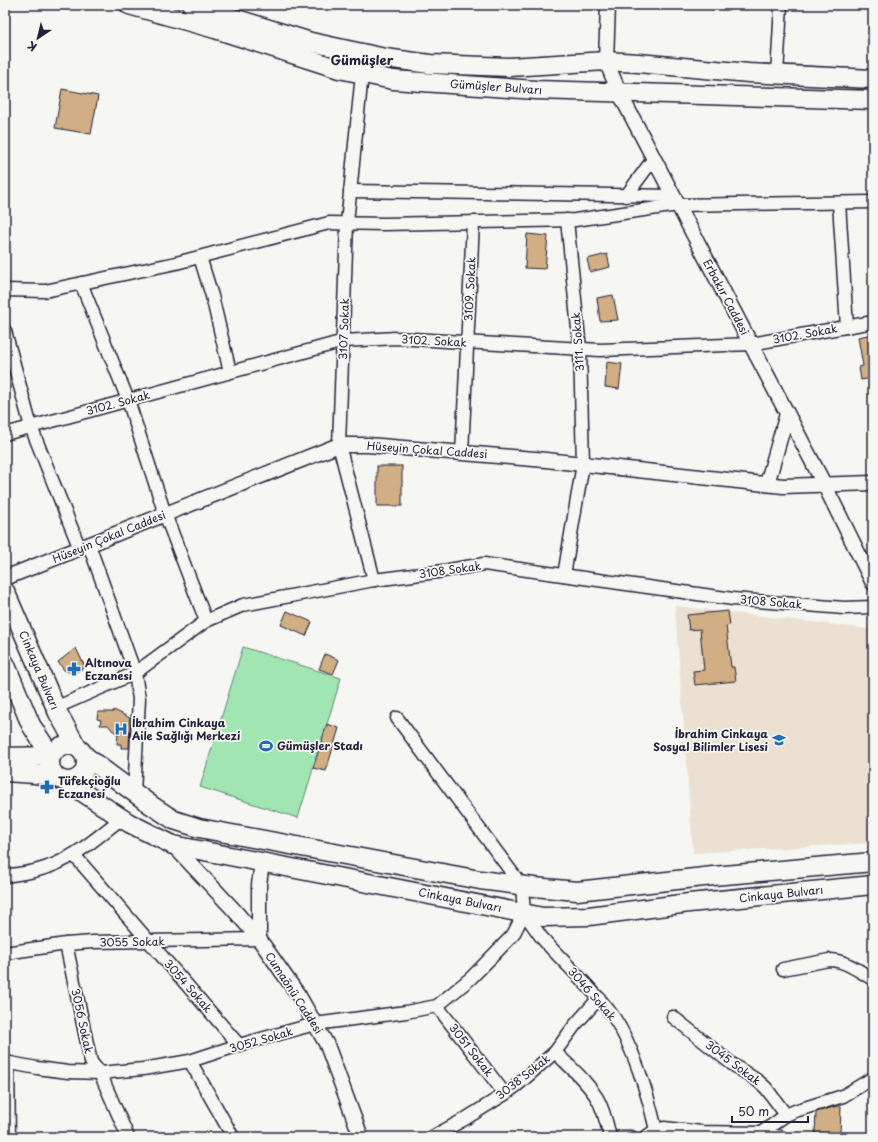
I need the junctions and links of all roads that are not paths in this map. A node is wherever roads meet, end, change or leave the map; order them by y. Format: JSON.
{"nodes":[{"id":1,"x":129,"y":5,"type":"edge"},
{"id":2,"x":192,"y":5,"type":"edge"},
{"id":3,"x":608,"y":5,"type":"edge"},
{"id":4,"x":781,"y":5,"type":"edge"},
{"id":5,"x":606,"y":61,"type":"junction"},
{"id":6,"x":362,"y":74,"type":"junction"},
{"id":7,"x":777,"y":75,"type":"junction"},
{"id":8,"x":873,"y":80,"type":"edge"},
{"id":9,"x":619,"y":92,"type":"junction"},
{"id":10,"x":873,"y":100,"type":"edge"},
{"id":11,"x":654,"y":158,"type":"junction"},
{"id":12,"x":350,"y":191,"type":"junction"},
{"id":13,"x":626,"y":196,"type":"junction"},
{"id":14,"x":676,"y":201,"type":"junction"},
{"id":15,"x":873,"y":202,"type":"edge"},
{"id":16,"x":839,"y":203,"type":"junction"},
{"id":17,"x":567,"y":220,"type":"junction"},
{"id":18,"x":473,"y":222,"type":"junction"},
{"id":19,"x":348,"y":223,"type":"junction"},
{"id":20,"x":200,"y":257,"type":"junction"},
{"id":21,"x":81,"y":283,"type":"junction"},
{"id":22,"x":5,"y":290,"type":"edge"},
{"id":23,"x":873,"y":322,"type":"edge"},
{"id":24,"x":847,"y":327,"type":"junction"},
{"id":25,"x":5,"y":331,"type":"edge"},
{"id":26,"x":344,"y":341,"type":"junction"},
{"id":27,"x":467,"y":342,"type":"junction"},
{"id":28,"x":751,"y":344,"type":"junction"},
{"id":29,"x":580,"y":349,"type":"junction"},
{"id":30,"x":230,"y":372,"type":"junction"},
{"id":31,"x":128,"y":400,"type":"junction"},
{"id":32,"x":787,"y":414,"type":"junction"},
{"id":33,"x":32,"y":427,"type":"junction"},
{"id":34,"x":5,"y":434,"type":"edge"},
{"id":35,"x":339,"y":445,"type":"junction"},
{"id":36,"x":462,"y":453,"type":"junction"},
{"id":37,"x":583,"y":464,"type":"junction"},
{"id":38,"x":873,"y":483,"type":"edge"},
{"id":39,"x":767,"y":484,"type":"junction"},
{"id":40,"x":824,"y":484,"type":"junction"},
{"id":41,"x":165,"y":514,"type":"junction"},
{"id":42,"x":84,"y":547,"type":"junction"},
{"id":43,"x":564,"y":575,"type":"junction"},
{"id":44,"x":5,"y":578,"type":"edge"},
{"id":45,"x":374,"y":580,"type":"junction"},
{"id":46,"x":873,"y":583,"type":"edge"},
{"id":47,"x":5,"y":591,"type":"edge"},
{"id":48,"x":873,"y":607,"type":"edge"},
{"id":49,"x":206,"y":621,"type":"junction"},
{"id":50,"x":5,"y":663,"type":"edge"},
{"id":51,"x":135,"y":673,"type":"junction"},
{"id":52,"x":55,"y":708,"type":"junction"},
{"id":53,"x":397,"y":718,"type":"dead end"},
{"id":54,"x":81,"y":752,"type":"junction"},
{"id":55,"x":51,"y":756,"type":"junction"},
{"id":56,"x":5,"y":757,"type":"edge"},
{"id":57,"x":5,"y":772,"type":"edge"},
{"id":58,"x":62,"y":779,"type":"junction"},
{"id":59,"x":134,"y":793,"type":"junction"},
{"id":60,"x":122,"y":818,"type":"junction"},
{"id":61,"x":173,"y":845,"type":"junction"},
{"id":62,"x":74,"y":855,"type":"junction"},
{"id":63,"x":262,"y":862,"type":"junction"},
{"id":64,"x":873,"y":862,"type":"edge"},
{"id":65,"x":5,"y":876,"type":"edge"},
{"id":66,"x":873,"y":885,"type":"edge"},
{"id":67,"x":522,"y":886,"type":"junction"},
{"id":68,"x":524,"y":913,"type":"junction"},
{"id":69,"x":259,"y":939,"type":"junction"},
{"id":70,"x":149,"y":942,"type":"junction"},
{"id":71,"x":66,"y":944,"type":"junction"},
{"id":72,"x":5,"y":954,"type":"edge"},
{"id":73,"x":783,"y":969,"type":"dead end"},
{"id":74,"x":873,"y":979,"type":"edge"},
{"id":75,"x":599,"y":998,"type":"junction"},
{"id":76,"x":437,"y":1006,"type":"junction"},
{"id":77,"x":673,"y":1017,"type":"dead end"},
{"id":78,"x":315,"y":1024,"type":"junction"},
{"id":79,"x":239,"y":1045,"type":"junction"},
{"id":80,"x":555,"y":1052,"type":"junction"},
{"id":81,"x":190,"y":1061,"type":"junction"},
{"id":82,"x":7,"y":1062,"type":"edge"},
{"id":83,"x":100,"y":1073,"type":"junction"},
{"id":84,"x":873,"y":1078,"type":"edge"},
{"id":85,"x":505,"y":1094,"type":"junction"},
{"id":86,"x":786,"y":1115,"type":"junction"},
{"id":87,"x":761,"y":1133,"type":"junction"},
{"id":88,"x":651,"y":1134,"type":"edge"},
{"id":89,"x":701,"y":1135,"type":"edge"},
{"id":90,"x":9,"y":1137,"type":"edge"},
{"id":91,"x":128,"y":1137,"type":"edge"},
{"id":92,"x":233,"y":1137,"type":"edge"},
{"id":93,"x":361,"y":1137,"type":"edge"},
{"id":94,"x":432,"y":1137,"type":"edge"},
{"id":95,"x":610,"y":1137,"type":"edge"},
{"id":96,"x":620,"y":1137,"type":"edge"},
{"id":97,"x":631,"y":1137,"type":"edge"},
{"id":98,"x":781,"y":1137,"type":"edge"}],
"edges":[{"from":1,"to":6,"type":"main road","name":"Gümüşler Bulvarı"},
{"from":2,"to":5,"type":"main road","name":"Gümüşler Bulvarı"},
{"from":3,"to":5,"type":"street","name":"Erbakır Caddesi"},
{"from":4,"to":7,"type":"street"},
{"from":5,"to":7,"type":"main road","name":"Gümüşler Bulvarı"},
{"from":5,"to":9,"type":"street","name":"Erbakır Caddesi"},
{"from":6,"to":9,"type":"main road","name":"Gümüşler Bulvarı"},
{"from":6,"to":12,"type":"street","name":"3107 Sokak"},
{"from":7,"to":8,"type":"main road","name":"Gümüşler Bulvarı"},
{"from":9,"to":10,"type":"main road","name":"Gümüşler Bulvarı"},
{"from":9,"to":11,"type":"street","name":"Erbakır Caddesi"},
{"from":11,"to":13,"type":"street"},
{"from":11,"to":14,"type":"street","name":"Erbakır Caddesi"},
{"from":12,"to":13,"type":"street"},
{"from":12,"to":19,"type":"street","name":"3107 Sokak"},
{"from":13,"to":14,"type":"street"},
{"from":14,"to":16,"type":"street"},
{"from":14,"to":17,"type":"street"},
{"from":14,"to":28,"type":"street","name":"Erbakır Caddesi"},
{"from":15,"to":16,"type":"street"},
{"from":16,"to":24,"type":"street"},
{"from":17,"to":18,"type":"street"},
{"from":17,"to":29,"type":"street","name":"3111. Sokak"},
{"from":18,"to":19,"type":"street"},
{"from":18,"to":27,"type":"street","name":"3109. Sokak"},
{"from":19,"to":20,"type":"street"},
{"from":19,"to":26,"type":"street","name":"3107 Sokak"},
{"from":20,"to":21,"type":"street"},
{"from":20,"to":30,"type":"street"},
{"from":21,"to":22,"type":"street"},
{"from":21,"to":31,"type":"street"},
{"from":23,"to":24,"type":"street","name":"3102. Sokak"},
{"from":24,"to":28,"type":"street","name":"3102. Sokak"},
{"from":25,"to":33,"type":"street"},
{"from":26,"to":27,"type":"street","name":"3102. Sokak"},
{"from":26,"to":30,"type":"street","name":"3102. Sokak"},
{"from":26,"to":35,"type":"street","name":"3107 Sokak"},
{"from":27,"to":29,"type":"street","name":"3102. Sokak"},
{"from":27,"to":36,"type":"street","name":"3109. Sokak"},
{"from":28,"to":29,"type":"street","name":"3102. Sokak"},
{"from":28,"to":32,"type":"street","name":"Erbakır Caddesi"},
{"from":29,"to":37,"type":"street","name":"3111. Sokak"},
{"from":30,"to":31,"type":"street","name":"3102. Sokak"},
{"from":31,"to":33,"type":"street","name":"3102. Sokak"},
{"from":31,"to":41,"type":"street"},
{"from":32,"to":39,"type":"street"},
{"from":32,"to":40,"type":"street","name":"Erbakır Caddesi"},
{"from":33,"to":34,"type":"street","name":"3102. Sokak"},
{"from":33,"to":42,"type":"street"},
{"from":35,"to":36,"type":"street","name":"Hüseyin Çokal Caddesi"},
{"from":35,"to":41,"type":"street","name":"Hüseyin Çokal Caddesi"},
{"from":35,"to":45,"type":"street","name":"3107 Sokak"},
{"from":36,"to":37,"type":"street","name":"Hüseyin Çokal Caddesi"},
{"from":37,"to":39,"type":"street","name":"Hüseyin Çokal Caddesi"},
{"from":37,"to":43,"type":"street","name":"3111. Sokak"},
{"from":38,"to":40,"type":"street","name":"Hüseyin Çokal Caddesi"},
{"from":39,"to":40,"type":"street","name":"Hüseyin Çokal Caddesi"},
{"from":40,"to":46,"type":"street","name":"Erbakır Caddesi"},
{"from":41,"to":42,"type":"street","name":"Hüseyin Çokal Caddesi"},
{"from":41,"to":49,"type":"street"},
{"from":42,"to":44,"type":"street","name":"Hüseyin Çokal Caddesi"},
{"from":42,"to":51,"type":"street"},
{"from":43,"to":45,"type":"street","name":"3108 Sokak"},
{"from":43,"to":48,"type":"street","name":"3108 Sokak"},
{"from":45,"to":49,"type":"street","name":"3108 Sokak"},
{"from":47,"to":52,"type":"main road","name":"Cinkaya Bulvarı"},
{"from":49,"to":51,"type":"street","name":"3108 Sokak"},
{"from":50,"to":55,"type":"main road"},
{"from":51,"to":52,"type":"street","name":"3108 Sokak"},
{"from":51,"to":59,"type":"street"},
{"from":52,"to":54,"type":"main road","name":"Cinkaya Bulvarı"},
{"from":53,"to":67,"type":"street"},
{"from":54,"to":55,"type":"main road"},
{"from":54,"to":58,"type":"main road"},
{"from":54,"to":59,"type":"main road","name":"Cinkaya Bulvarı"},
{"from":55,"to":56,"type":"main road"},
{"from":55,"to":58,"type":"main road"},
{"from":57,"to":58,"type":"main road"},
{"from":58,"to":60,"type":"main road","name":"Cinkaya Bulvarı"},
{"from":59,"to":67,"type":"main road","name":"Cinkaya Bulvarı"},
{"from":60,"to":61,"type":"main road","name":"Cinkaya Bulvarı"},
{"from":60,"to":62,"type":"street"},
{"from":61,"to":63,"type":"main road","name":"Cinkaya Bulvarı"},
{"from":61,"to":69,"type":"street","name":"Cumaönü Caddesi"},
{"from":62,"to":65,"type":"street"},
{"from":62,"to":70,"type":"street","name":"3054 Sokak"},
{"from":63,"to":68,"type":"main road","name":"Cinkaya Bulvarı"},
{"from":63,"to":69,"type":"street","name":"Cumaönü Caddesi"},
{"from":64,"to":67,"type":"main road","name":"Cinkaya Bulvarı"},
{"from":66,"to":68,"type":"main road","name":"Cinkaya Bulvarı"},
{"from":67,"to":68,"type":"street"},
{"from":68,"to":75,"type":"street","name":"3046 Sokak"},
{"from":68,"to":76,"type":"street","name":"3052 Sokak"},
{"from":69,"to":70,"type":"street","name":"3055 Sokak"},
{"from":69,"to":78,"type":"street","name":"Cumaönü Caddesi"},
{"from":70,"to":71,"type":"street","name":"3055 Sokak"},
{"from":70,"to":79,"type":"street","name":"3054 Sokak"},
{"from":71,"to":72,"type":"street","name":"3055 Sokak"},
{"from":71,"to":83,"type":"street","name":"3056 Sokak"},
{"from":73,"to":74,"type":"street"},
{"from":75,"to":80,"type":"street","name":"3038 Sokak"},
{"from":75,"to":88,"type":"street","name":"3046 Sokak"},
{"from":76,"to":78,"type":"street","name":"3052 Sokak"},
{"from":76,"to":85,"type":"street","name":"3051 Sokak"},
{"from":77,"to":86,"type":"street","name":"3045 Sokak"},
{"from":78,"to":79,"type":"street","name":"3052 Sokak"},
{"from":78,"to":93,"type":"street","name":"Cumaönü Caddesi"},
{"from":79,"to":81,"type":"street","name":"3052 Sokak"},
{"from":80,"to":85,"type":"street","name":"3038 Sokak"},
{"from":80,"to":95,"type":"street"},
{"from":81,"to":83,"type":"street","name":"3052 Sokak"},
{"from":81,"to":92,"type":"street"},
{"from":82,"to":83,"type":"street","name":"3052 Sokak"},
{"from":82,"to":90,"type":"street"},
{"from":83,"to":91,"type":"street","name":"3056 Sokak"},
{"from":84,"to":86,"type":"street"},
{"from":85,"to":94,"type":"street","name":"3038 Sokak"},
{"from":86,"to":87,"type":"street"},
{"from":87,"to":89,"type":"street"},
{"from":87,"to":98,"type":"street"},
{"from":88,"to":89,"type":"street"},
{"from":96,"to":97,"type":"street"}]}
